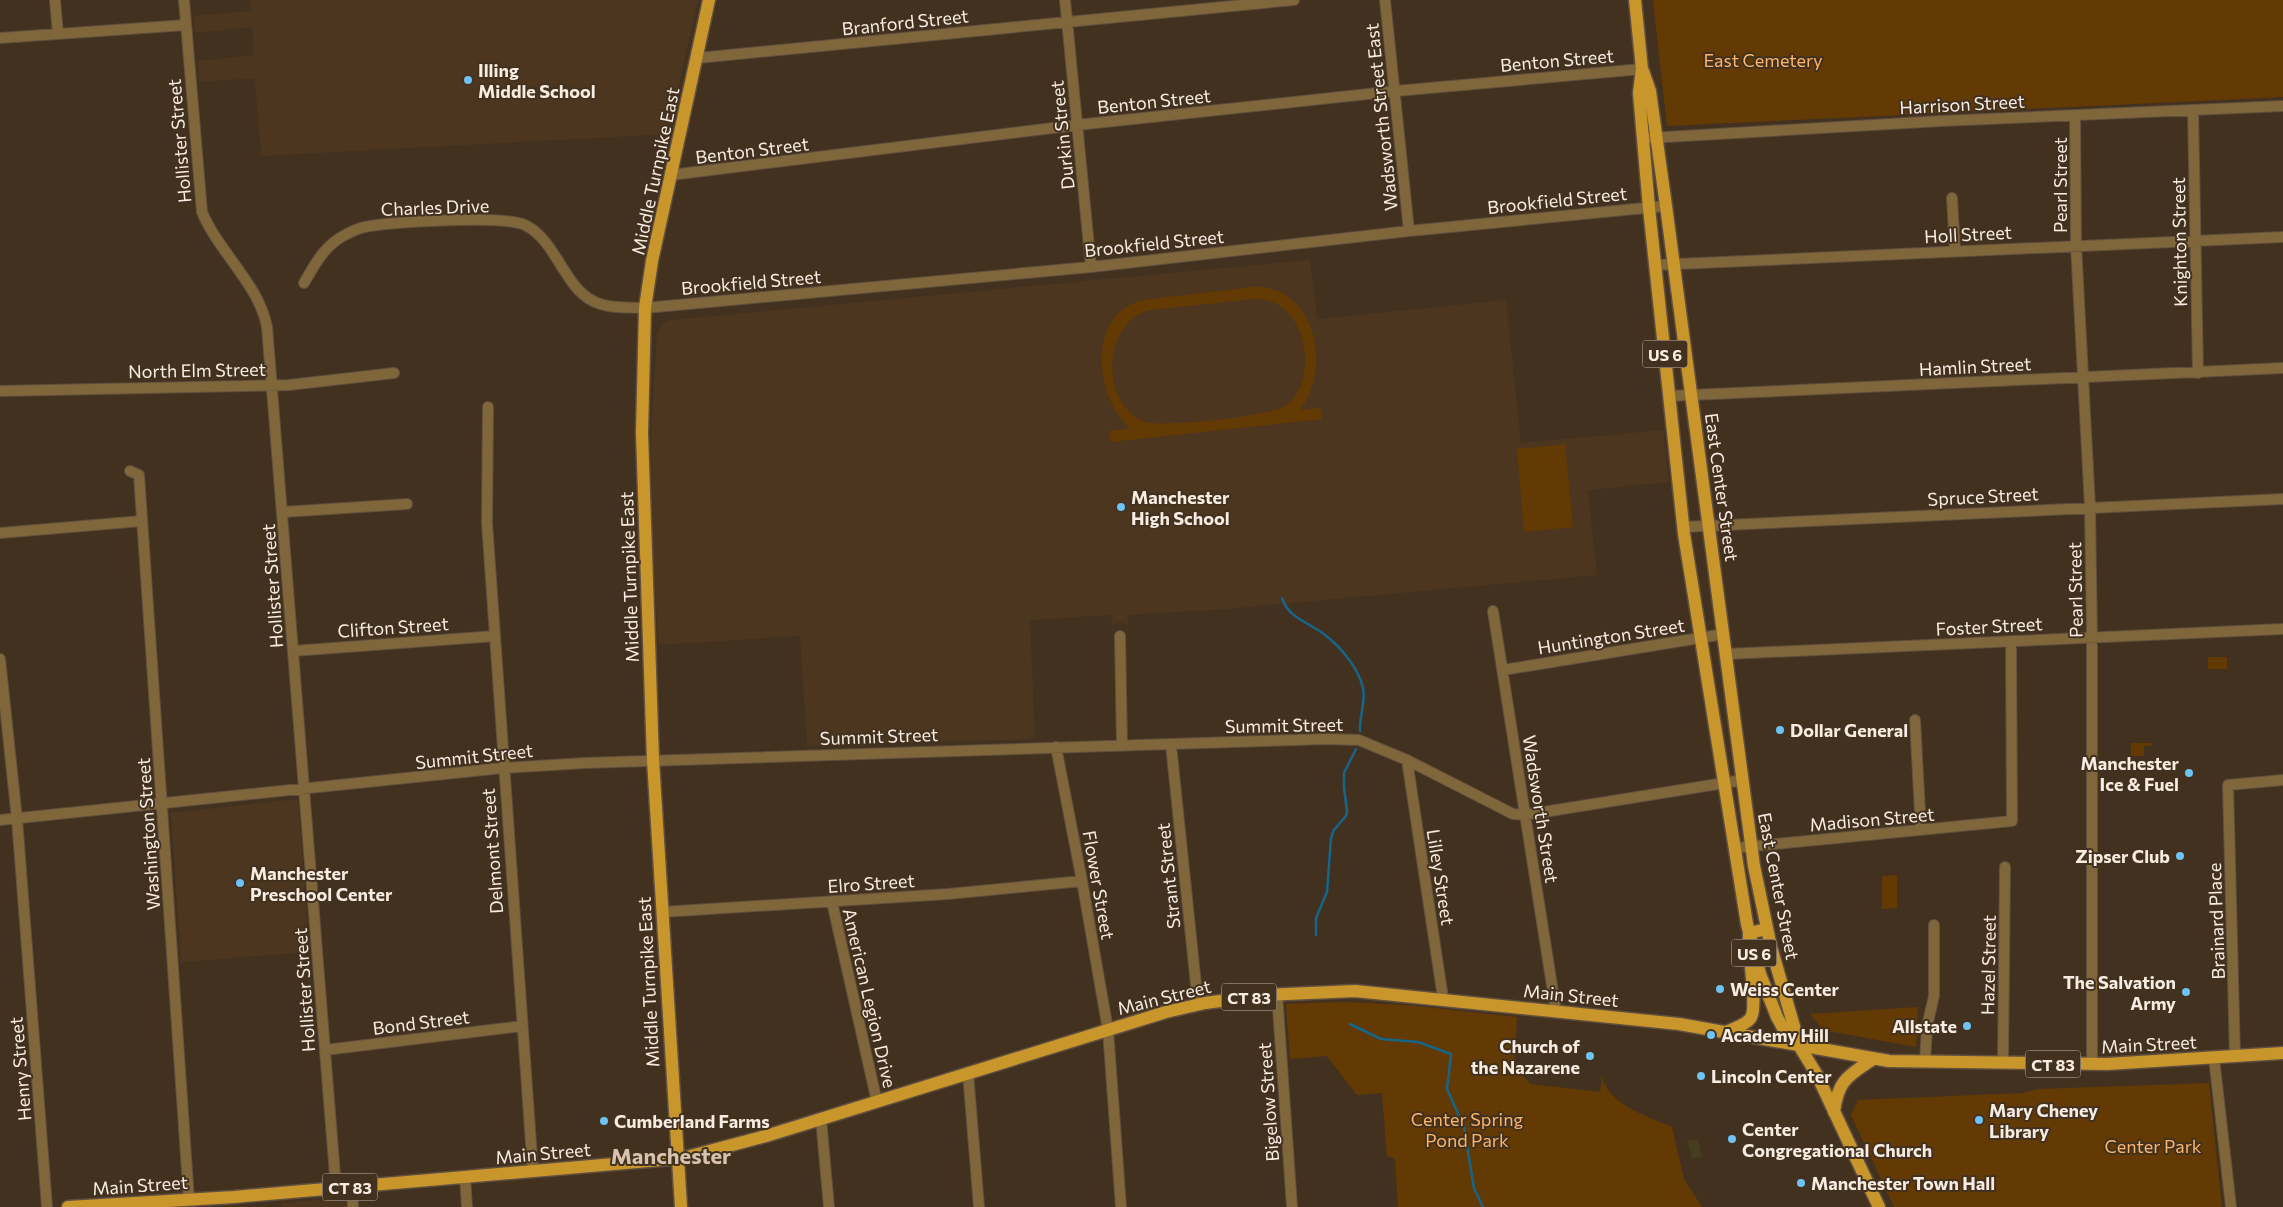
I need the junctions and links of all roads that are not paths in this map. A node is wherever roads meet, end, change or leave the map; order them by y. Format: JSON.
{"nodes":[{"id":1,"x":55,"y":0,"type":"edge"},
{"id":2,"x":184,"y":0,"type":"edge"},
{"id":3,"x":709,"y":0,"type":"edge"},
{"id":4,"x":1065,"y":0,"type":"edge"},
{"id":5,"x":1294,"y":0,"type":"edge"},
{"id":6,"x":1385,"y":0,"type":"edge"},
{"id":7,"x":1635,"y":0,"type":"edge"},
{"id":8,"x":1067,"y":23,"type":"junction"},
{"id":9,"x":186,"y":25,"type":"junction"},
{"id":10,"x":58,"y":34,"type":"junction"},
{"id":11,"x":0,"y":38,"type":"edge"},
{"id":12,"x":698,"y":58,"type":"junction"},
{"id":13,"x":1642,"y":69,"type":"junction"},
{"id":14,"x":1396,"y":91,"type":"junction"},
{"id":15,"x":2283,"y":106,"type":"edge"},
{"id":16,"x":2193,"y":110,"type":"junction"},
{"id":17,"x":2075,"y":115,"type":"junction"},
{"id":18,"x":1077,"y":125,"type":"junction"},
{"id":19,"x":1643,"y":138,"type":"junction"},
{"id":20,"x":1657,"y":138,"type":"junction"},
{"id":21,"x":671,"y":175,"type":"junction"},
{"id":22,"x":1952,"y":198,"type":"dead end"},
{"id":23,"x":1666,"y":206,"type":"junction"},
{"id":24,"x":1649,"y":208,"type":"junction"},
{"id":25,"x":1409,"y":231,"type":"junction"},
{"id":26,"x":2283,"y":237,"type":"edge"},
{"id":27,"x":2195,"y":241,"type":"junction"},
{"id":28,"x":2076,"y":245,"type":"junction"},
{"id":29,"x":1955,"y":251,"type":"junction"},
{"id":30,"x":1655,"y":265,"type":"junction"},
{"id":31,"x":1674,"y":265,"type":"junction"},
{"id":32,"x":1091,"y":267,"type":"junction"},
{"id":33,"x":304,"y":283,"type":"dead end"},
{"id":34,"x":645,"y":308,"type":"junction"},
{"id":35,"x":2283,"y":368,"type":"edge"},
{"id":36,"x":2198,"y":372,"type":"junction"},
{"id":37,"x":394,"y":373,"type":"dead end"},
{"id":38,"x":2083,"y":377,"type":"junction"},
{"id":39,"x":272,"y":386,"type":"junction"},
{"id":40,"x":0,"y":391,"type":"edge"},
{"id":41,"x":1692,"y":395,"type":"junction"},
{"id":42,"x":1669,"y":396,"type":"junction"},
{"id":43,"x":488,"y":407,"type":"dead end"},
{"id":44,"x":130,"y":471,"type":"dead end"},
{"id":45,"x":2283,"y":499,"type":"edge"},
{"id":46,"x":407,"y":504,"type":"dead end"},
{"id":47,"x":2090,"y":507,"type":"junction"},
{"id":48,"x":283,"y":512,"type":"junction"},
{"id":49,"x":142,"y":521,"type":"junction"},
{"id":50,"x":1709,"y":526,"type":"junction"},
{"id":51,"x":1684,"y":527,"type":"junction"},
{"id":52,"x":0,"y":533,"type":"edge"},
{"id":53,"x":1493,"y":611,"type":"dead end"},
{"id":54,"x":2283,"y":629,"type":"edge"},
{"id":55,"x":1724,"y":634,"type":"junction"},
{"id":56,"x":494,"y":636,"type":"junction"},
{"id":57,"x":1120,"y":636,"type":"dead end"},
{"id":58,"x":1700,"y":638,"type":"junction"},
{"id":59,"x":2092,"y":638,"type":"junction"},
{"id":60,"x":2011,"y":641,"type":"junction"},
{"id":61,"x":293,"y":651,"type":"junction"},
{"id":62,"x":1727,"y":654,"type":"junction"},
{"id":63,"x":0,"y":659,"type":"edge"},
{"id":64,"x":1503,"y":670,"type":"junction"},
{"id":65,"x":1,"y":681,"type":"edge"},
{"id":66,"x":1915,"y":720,"type":"dead end"},
{"id":67,"x":1171,"y":744,"type":"junction"},
{"id":68,"x":1122,"y":746,"type":"junction"},
{"id":69,"x":1056,"y":747,"type":"junction"},
{"id":70,"x":653,"y":760,"type":"junction"},
{"id":71,"x":1407,"y":760,"type":"junction"},
{"id":72,"x":502,"y":768,"type":"junction"},
{"id":73,"x":1743,"y":780,"type":"junction"},
{"id":74,"x":2283,"y":780,"type":"edge"},
{"id":75,"x":1724,"y":784,"type":"junction"},
{"id":76,"x":305,"y":790,"type":"junction"},
{"id":77,"x":162,"y":805,"type":"junction"},
{"id":78,"x":1525,"y":815,"type":"junction"},
{"id":79,"x":17,"y":819,"type":"junction"},
{"id":80,"x":0,"y":820,"type":"edge"},
{"id":81,"x":1921,"y":830,"type":"junction"},
{"id":82,"x":1751,"y":846,"type":"junction"},
{"id":83,"x":1734,"y":848,"type":"junction"},
{"id":84,"x":2005,"y":867,"type":"dead end"},
{"id":85,"x":1082,"y":880,"type":"junction"},
{"id":86,"x":832,"y":902,"type":"junction"},
{"id":87,"x":662,"y":912,"type":"junction"},
{"id":88,"x":1934,"y":925,"type":"dead end"},
{"id":89,"x":1767,"y":929,"type":"junction"},
{"id":90,"x":1749,"y":933,"type":"junction"},
{"id":91,"x":1277,"y":994,"type":"junction"},
{"id":92,"x":1443,"y":998,"type":"junction"},
{"id":93,"x":1198,"y":1004,"type":"junction"},
{"id":94,"x":1556,"y":1011,"type":"junction"},
{"id":95,"x":522,"y":1026,"type":"junction"},
{"id":96,"x":1108,"y":1030,"type":"junction"},
{"id":97,"x":1726,"y":1032,"type":"junction"},
{"id":98,"x":1800,"y":1046,"type":"junction"},
{"id":99,"x":325,"y":1050,"type":"junction"},
{"id":100,"x":2283,"y":1053,"type":"edge"},
{"id":101,"x":2235,"y":1056,"type":"junction"},
{"id":102,"x":2214,"y":1058,"type":"junction"},
{"id":103,"x":1873,"y":1059,"type":"junction"},
{"id":104,"x":1925,"y":1062,"type":"junction"},
{"id":105,"x":2003,"y":1063,"type":"junction"},
{"id":106,"x":2092,"y":1064,"type":"junction"},
{"id":107,"x":968,"y":1074,"type":"junction"},
{"id":108,"x":877,"y":1102,"type":"junction"},
{"id":109,"x":1834,"y":1112,"type":"junction"},
{"id":110,"x":821,"y":1119,"type":"junction"},
{"id":111,"x":676,"y":1159,"type":"junction"},
{"id":112,"x":533,"y":1172,"type":"junction"},
{"id":113,"x":465,"y":1177,"type":"junction"},
{"id":114,"x":352,"y":1187,"type":"junction"},
{"id":115,"x":336,"y":1188,"type":"junction"},
{"id":116,"x":190,"y":1200,"type":"junction"},
{"id":117,"x":47,"y":1207,"type":"edge"},
{"id":118,"x":68,"y":1207,"type":"edge"},
{"id":119,"x":353,"y":1207,"type":"edge"},
{"id":120,"x":467,"y":1207,"type":"edge"},
{"id":121,"x":680,"y":1207,"type":"edge"},
{"id":122,"x":829,"y":1207,"type":"edge"},
{"id":123,"x":979,"y":1207,"type":"edge"},
{"id":124,"x":1120,"y":1207,"type":"edge"},
{"id":125,"x":1292,"y":1207,"type":"edge"},
{"id":126,"x":1879,"y":1207,"type":"edge"},
{"id":127,"x":2231,"y":1207,"type":"edge"}],
"edges":[{"from":1,"to":10,"type":"street"},
{"from":2,"to":9,"type":"street","name":"Hollister Street"},
{"from":3,"to":12,"type":"main road","name":"Middle Turnpike East"},
{"from":4,"to":8,"type":"street","name":"Durkin Street"},
{"from":5,"to":8,"type":"street","name":"Branford Street"},
{"from":6,"to":14,"type":"street","name":"Wadsworth Street East"},
{"from":7,"to":13,"type":"main road","name":"East Center Street","number":"US 6"},
{"from":8,"to":12,"type":"street","name":"Branford Street"},
{"from":8,"to":18,"type":"street","name":"Durkin Street"},
{"from":9,"to":10,"type":"street"},
{"from":9,"to":39,"type":"street","name":"Hollister Street"},
{"from":10,"to":11,"type":"street"},
{"from":12,"to":21,"type":"main road","name":"Middle Turnpike East"},
{"from":13,"to":14,"type":"street","name":"Benton Street"},
{"from":13,"to":19,"type":"main road","name":"East Center Street","number":"US 6"},
{"from":13,"to":20,"type":"main road","name":"East Center Street","number":"US 6"},
{"from":14,"to":18,"type":"street","name":"Benton Street"},
{"from":14,"to":25,"type":"street","name":"Wadsworth Street East"},
{"from":15,"to":16,"type":"street","name":"Harrison Street"},
{"from":16,"to":17,"type":"street","name":"Harrison Street"},
{"from":16,"to":27,"type":"street","name":"Knighton Street"},
{"from":17,"to":20,"type":"street","name":"Harrison Street"},
{"from":17,"to":28,"type":"street","name":"Pearl Street"},
{"from":18,"to":21,"type":"street","name":"Benton Street"},
{"from":18,"to":32,"type":"street","name":"Durkin Street"},
{"from":19,"to":20,"type":"street","name":"Harrison Street"},
{"from":19,"to":24,"type":"main road","name":"East Center Street","number":"US 6"},
{"from":20,"to":23,"type":"main road","name":"East Center Street","number":"US 6"},
{"from":21,"to":34,"type":"main road","name":"Middle Turnpike East"},
{"from":22,"to":29,"type":"street"},
{"from":23,"to":24,"type":"street","name":"Brookfield Street"},
{"from":23,"to":31,"type":"main road","name":"East Center Street","number":"US 6"},
{"from":24,"to":25,"type":"street","name":"Brookfield Street"},
{"from":24,"to":30,"type":"main road","name":"East Center Street","number":"US 6"},
{"from":25,"to":32,"type":"street","name":"Brookfield Street"},
{"from":26,"to":27,"type":"street","name":"Holl Street"},
{"from":27,"to":28,"type":"street","name":"Holl Street"},
{"from":27,"to":36,"type":"street","name":"Knighton Street"},
{"from":28,"to":29,"type":"street","name":"Holl Street"},
{"from":28,"to":38,"type":"street","name":"Pearl Street"},
{"from":29,"to":31,"type":"street","name":"Holl Street"},
{"from":30,"to":31,"type":"street","name":"Holl Street"},
{"from":30,"to":42,"type":"main road","name":"East Center Street","number":"US 6"},
{"from":31,"to":41,"type":"main road","name":"East Center Street","number":"US 6"},
{"from":32,"to":34,"type":"street","name":"Brookfield Street"},
{"from":33,"to":34,"type":"street","name":"Charles Drive"},
{"from":34,"to":70,"type":"main road","name":"Middle Turnpike East"},
{"from":35,"to":36,"type":"street","name":"Hamlin Street"},
{"from":36,"to":38,"type":"street","name":"Hamlin Street"},
{"from":37,"to":39,"type":"street","name":"North Elm Street"},
{"from":38,"to":41,"type":"street","name":"Hamlin Street"},
{"from":38,"to":47,"type":"street","name":"Pearl Street"},
{"from":39,"to":40,"type":"street","name":"North Elm Street"},
{"from":39,"to":48,"type":"street","name":"Hollister Street"},
{"from":41,"to":42,"type":"street","name":"Hamlin Street"},
{"from":41,"to":50,"type":"main road","name":"East Center Street","number":"US 6"},
{"from":42,"to":51,"type":"main road","name":"East Center Street","number":"US 6"},
{"from":43,"to":56,"type":"street","name":"Delmont Street"},
{"from":44,"to":49,"type":"street","name":"Washington Street"},
{"from":45,"to":47,"type":"street","name":"Spruce Street"},
{"from":46,"to":48,"type":"street"},
{"from":47,"to":50,"type":"street","name":"Spruce Street"},
{"from":47,"to":59,"type":"street","name":"Pearl Street"},
{"from":48,"to":61,"type":"street","name":"Hollister Street"},
{"from":49,"to":52,"type":"street"},
{"from":49,"to":77,"type":"street","name":"Washington Street"},
{"from":50,"to":51,"type":"street","name":"Spruce Street"},
{"from":50,"to":55,"type":"main road","name":"East Center Street","number":"US 6"},
{"from":51,"to":58,"type":"main road","name":"East Center Street","number":"US 6"},
{"from":53,"to":64,"type":"street","name":"Wadsworth Street"},
{"from":54,"to":59,"type":"street","name":"Foster Street"},
{"from":55,"to":58,"type":"street","name":"Huntington Street"},
{"from":55,"to":62,"type":"main road","name":"East Center Street","number":"US 6"},
{"from":56,"to":61,"type":"street","name":"Clifton Street"},
{"from":56,"to":72,"type":"street","name":"Delmont Street"},
{"from":57,"to":68,"type":"street"},
{"from":58,"to":64,"type":"street","name":"Huntington Street"},
{"from":58,"to":75,"type":"main road","name":"East Center Street","number":"US 6"},
{"from":59,"to":60,"type":"street","name":"Foster Street"},
{"from":59,"to":106,"type":"street","name":"Pearl Street"},
{"from":60,"to":62,"type":"street","name":"Foster Street"},
{"from":60,"to":81,"type":"street","name":"Madison Street"},
{"from":61,"to":76,"type":"street","name":"Hollister Street"},
{"from":62,"to":73,"type":"main road","name":"East Center Street","number":"US 6"},
{"from":63,"to":65,"type":"street","name":"Henry Street"},
{"from":64,"to":78,"type":"street","name":"Wadsworth Street"},
{"from":65,"to":79,"type":"street","name":"Henry Street"},
{"from":66,"to":81,"type":"street"},
{"from":67,"to":68,"type":"street","name":"Summit Street"},
{"from":67,"to":71,"type":"street","name":"Summit Street"},
{"from":67,"to":93,"type":"street","name":"Strant Street"},
{"from":68,"to":69,"type":"street","name":"Summit Street"},
{"from":69,"to":70,"type":"street","name":"Summit Street"},
{"from":69,"to":85,"type":"street","name":"Flower Street"},
{"from":70,"to":72,"type":"street","name":"Summit Street"},
{"from":70,"to":87,"type":"main road","name":"Middle Turnpike East"},
{"from":71,"to":78,"type":"street","name":"Summit Street"},
{"from":71,"to":92,"type":"street","name":"Lilley Street"},
{"from":72,"to":76,"type":"street","name":"Summit Street"},
{"from":72,"to":95,"type":"street","name":"Delmont Street"},
{"from":73,"to":75,"type":"street","name":"Summit Street"},
{"from":73,"to":82,"type":"main road","name":"East Center Street","number":"US 6"},
{"from":74,"to":101,"type":"street","name":"Brainard Place"},
{"from":75,"to":78,"type":"street","name":"Summit Street"},
{"from":75,"to":83,"type":"main road","name":"East Center Street","number":"US 6"},
{"from":76,"to":77,"type":"street","name":"Summit Street"},
{"from":76,"to":99,"type":"street","name":"Hollister Street"},
{"from":77,"to":79,"type":"street","name":"Summit Street"},
{"from":77,"to":116,"type":"street","name":"Washington Street"},
{"from":78,"to":94,"type":"street","name":"Wadsworth Street"},
{"from":79,"to":80,"type":"street","name":"Summit Street"},
{"from":79,"to":117,"type":"street","name":"Henry Street"},
{"from":81,"to":82,"type":"street","name":"Madison Street"},
{"from":82,"to":83,"type":"street","name":"Madison Street"},
{"from":82,"to":89,"type":"main road","name":"East Center Street","number":"US 6"},
{"from":83,"to":90,"type":"main road","name":"East Center Street","number":"US 6"},
{"from":84,"to":105,"type":"street","name":"Hazel Street"},
{"from":85,"to":86,"type":"street","name":"Elro Street"},
{"from":85,"to":96,"type":"street","name":"Flower Street"},
{"from":86,"to":87,"type":"street","name":"Elro Street"},
{"from":86,"to":108,"type":"street","name":"American Legion Drive"},
{"from":87,"to":111,"type":"main road","name":"Middle Turnpike East"},
{"from":88,"to":104,"type":"street"},
{"from":89,"to":90,"type":"main road"},
{"from":89,"to":98,"type":"main road","name":"East Center Street","number":"US 6"},
{"from":90,"to":97,"type":"main road"},
{"from":90,"to":98,"type":"main road","name":"East Center Street","number":"US 6"},
{"from":91,"to":92,"type":"main road","name":"Main Street","number":"CT 83"},
{"from":91,"to":93,"type":"main road","name":"Main Street","number":"CT 83"},
{"from":91,"to":125,"type":"street","name":"Bigelow Street"},
{"from":92,"to":94,"type":"main road","name":"Main Street","number":"CT 83"},
{"from":93,"to":96,"type":"main road","name":"Main Street","number":"CT 83"},
{"from":94,"to":97,"type":"main road","name":"Main Street","number":"CT 83"},
{"from":95,"to":99,"type":"street","name":"Bond Street"},
{"from":95,"to":112,"type":"street","name":"Delmont Street"},
{"from":96,"to":107,"type":"main road","name":"Main Street","number":"CT 83"},
{"from":96,"to":124,"type":"street","name":"Flower Street"},
{"from":97,"to":98,"type":"main road","name":"Main Street","number":"CT 83"},
{"from":98,"to":103,"type":"main road","name":"Main Street","number":"CT 83"},
{"from":98,"to":109,"type":"main road","number":"US 6"},
{"from":99,"to":115,"type":"street","name":"Hollister Street"},
{"from":100,"to":101,"type":"main road","name":"Main Street","number":"CT 83"},
{"from":101,"to":102,"type":"main road","name":"Main Street","number":"CT 83"},
{"from":102,"to":106,"type":"main road","name":"Main Street","number":"CT 83"},
{"from":102,"to":127,"type":"street"},
{"from":103,"to":104,"type":"main road","name":"Main Street","number":"CT 83"},
{"from":103,"to":109,"type":"main road"},
{"from":104,"to":105,"type":"main road","name":"Main Street","number":"CT 83"},
{"from":105,"to":106,"type":"main road","name":"Main Street","number":"CT 83"},
{"from":107,"to":108,"type":"main road","name":"Main Street","number":"CT 83"},
{"from":107,"to":123,"type":"street"},
{"from":108,"to":110,"type":"main road","name":"Main Street","number":"CT 83"},
{"from":109,"to":126,"type":"main road","number":"US 6"},
{"from":110,"to":111,"type":"main road","name":"Main Street","number":"CT 83"},
{"from":110,"to":122,"type":"street"},
{"from":111,"to":112,"type":"main road","name":"Main Street","number":"CT 83"},
{"from":111,"to":121,"type":"main road","name":"Middle Turnpike East"},
{"from":112,"to":113,"type":"main road","name":"Main Street","number":"CT 83"},
{"from":113,"to":114,"type":"main road","name":"Main Street","number":"CT 83"},
{"from":113,"to":120,"type":"street"},
{"from":114,"to":115,"type":"main road","name":"Main Street","number":"CT 83"},
{"from":114,"to":119,"type":"street"},
{"from":115,"to":116,"type":"main road","name":"Main Street","number":"CT 83"},
{"from":116,"to":118,"type":"main road","name":"Main Street","number":"CT 83"}]}
